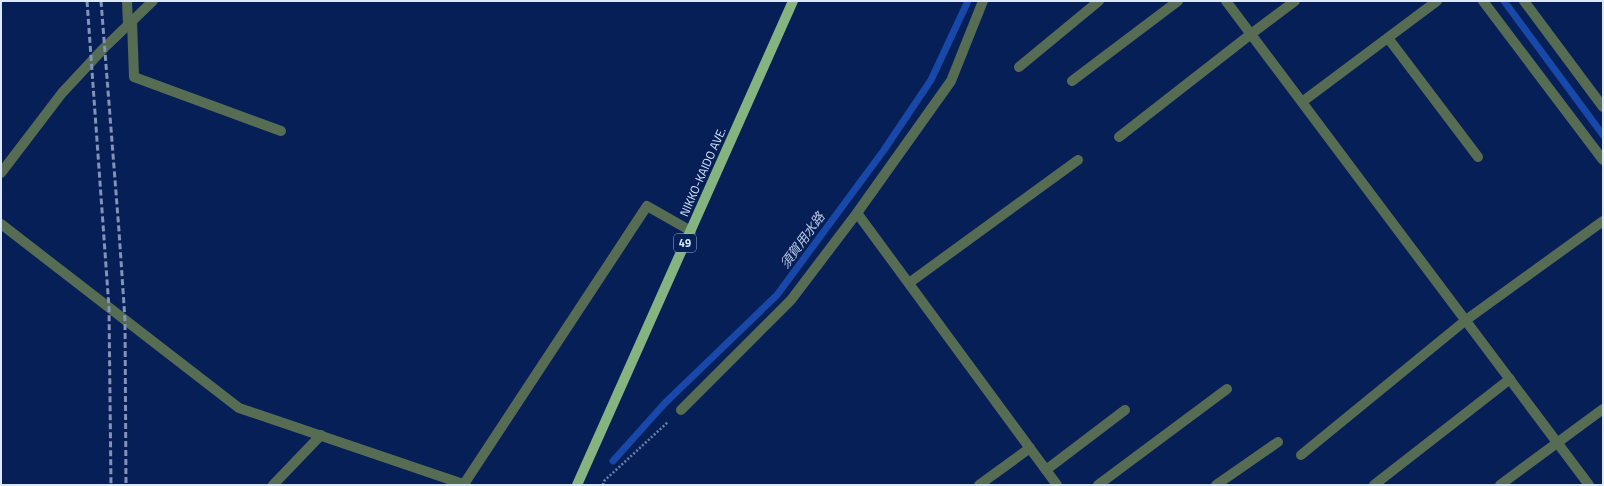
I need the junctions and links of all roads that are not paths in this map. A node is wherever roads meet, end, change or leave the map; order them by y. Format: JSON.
{"nodes":[{"id":1,"x":127,"y":1,"type":"edge"},
{"id":2,"x":153,"y":1,"type":"edge"},
{"id":3,"x":793,"y":1,"type":"edge"},
{"id":4,"x":983,"y":1,"type":"edge"},
{"id":5,"x":1098,"y":1,"type":"edge"},
{"id":6,"x":1178,"y":1,"type":"edge"},
{"id":7,"x":1226,"y":1,"type":"edge"},
{"id":8,"x":1295,"y":1,"type":"edge"},
{"id":9,"x":1437,"y":1,"type":"edge"},
{"id":10,"x":1483,"y":1,"type":"edge"},
{"id":11,"x":1524,"y":1,"type":"edge"},
{"id":12,"x":130,"y":23,"type":"junction"},
{"id":13,"x":1251,"y":34,"type":"junction"},
{"id":14,"x":1388,"y":38,"type":"junction"},
{"id":15,"x":1020,"y":68,"type":"dead end"},
{"id":16,"x":1072,"y":81,"type":"dead end"},
{"id":17,"x":1302,"y":102,"type":"junction"},
{"id":18,"x":1603,"y":107,"type":"edge"},
{"id":19,"x":281,"y":131,"type":"dead end"},
{"id":20,"x":1119,"y":137,"type":"dead end"},
{"id":21,"x":1478,"y":157,"type":"dead end"},
{"id":22,"x":1078,"y":160,"type":"dead end"},
{"id":23,"x":1603,"y":160,"type":"edge"},
{"id":24,"x":1,"y":173,"type":"edge"},
{"id":25,"x":857,"y":213,"type":"junction"},
{"id":26,"x":1603,"y":221,"type":"edge"},
{"id":27,"x":1,"y":224,"type":"edge"},
{"id":28,"x":691,"y":231,"type":"junction"},
{"id":29,"x":909,"y":283,"type":"junction"},
{"id":30,"x":1466,"y":320,"type":"junction"},
{"id":31,"x":1510,"y":379,"type":"junction"},
{"id":32,"x":1227,"y":389,"type":"dead end"},
{"id":33,"x":1603,"y":409,"type":"edge"},
{"id":34,"x":681,"y":410,"type":"road end"},
{"id":35,"x":1125,"y":410,"type":"dead end"},
{"id":36,"x":321,"y":435,"type":"junction"},
{"id":37,"x":1278,"y":442,"type":"dead end"},
{"id":38,"x":1557,"y":442,"type":"junction"},
{"id":39,"x":1030,"y":448,"type":"junction"},
{"id":40,"x":1301,"y":455,"type":"dead end"},
{"id":41,"x":1046,"y":470,"type":"junction"},
{"id":42,"x":273,"y":485,"type":"edge"},
{"id":43,"x":465,"y":485,"type":"edge"},
{"id":44,"x":577,"y":485,"type":"edge"},
{"id":45,"x":979,"y":485,"type":"edge"},
{"id":46,"x":1057,"y":485,"type":"edge"},
{"id":47,"x":1098,"y":485,"type":"edge"},
{"id":48,"x":1216,"y":485,"type":"edge"},
{"id":49,"x":1374,"y":485,"type":"edge"},
{"id":50,"x":1500,"y":485,"type":"edge"},
{"id":51,"x":1589,"y":485,"type":"edge"}],
"edges":[{"from":1,"to":12,"type":"street"},
{"from":2,"to":12,"type":"street"},
{"from":3,"to":28,"type":"main road","name":"NIKKO-KAIDO AVE.","number":"49"},
{"from":4,"to":25,"type":"street"},
{"from":5,"to":15,"type":"street"},
{"from":6,"to":16,"type":"street"},
{"from":7,"to":13,"type":"street"},
{"from":8,"to":13,"type":"street"},
{"from":9,"to":14,"type":"street"},
{"from":10,"to":23,"type":"street"},
{"from":11,"to":18,"type":"street"},
{"from":12,"to":19,"type":"street"},
{"from":12,"to":24,"type":"street"},
{"from":13,"to":17,"type":"street"},
{"from":13,"to":20,"type":"street"},
{"from":14,"to":17,"type":"street"},
{"from":14,"to":21,"type":"street"},
{"from":17,"to":30,"type":"street"},
{"from":22,"to":29,"type":"street"},
{"from":25,"to":29,"type":"street"},
{"from":25,"to":34,"type":"street"},
{"from":26,"to":30,"type":"street"},
{"from":27,"to":36,"type":"street"},
{"from":28,"to":43,"type":"street"},
{"from":28,"to":44,"type":"main road","name":"NIKKO-KAIDO AVE.","number":"49"},
{"from":29,"to":39,"type":"street"},
{"from":30,"to":31,"type":"street"},
{"from":30,"to":40,"type":"street"},
{"from":31,"to":38,"type":"street"},
{"from":31,"to":49,"type":"street"},
{"from":32,"to":47,"type":"street"},
{"from":33,"to":38,"type":"street"},
{"from":35,"to":41,"type":"street"},
{"from":36,"to":42,"type":"street"},
{"from":36,"to":43,"type":"street"},
{"from":37,"to":48,"type":"street"},
{"from":38,"to":50,"type":"street"},
{"from":38,"to":51,"type":"street"},
{"from":39,"to":41,"type":"street"},
{"from":39,"to":45,"type":"street"},
{"from":41,"to":46,"type":"street"}]}
